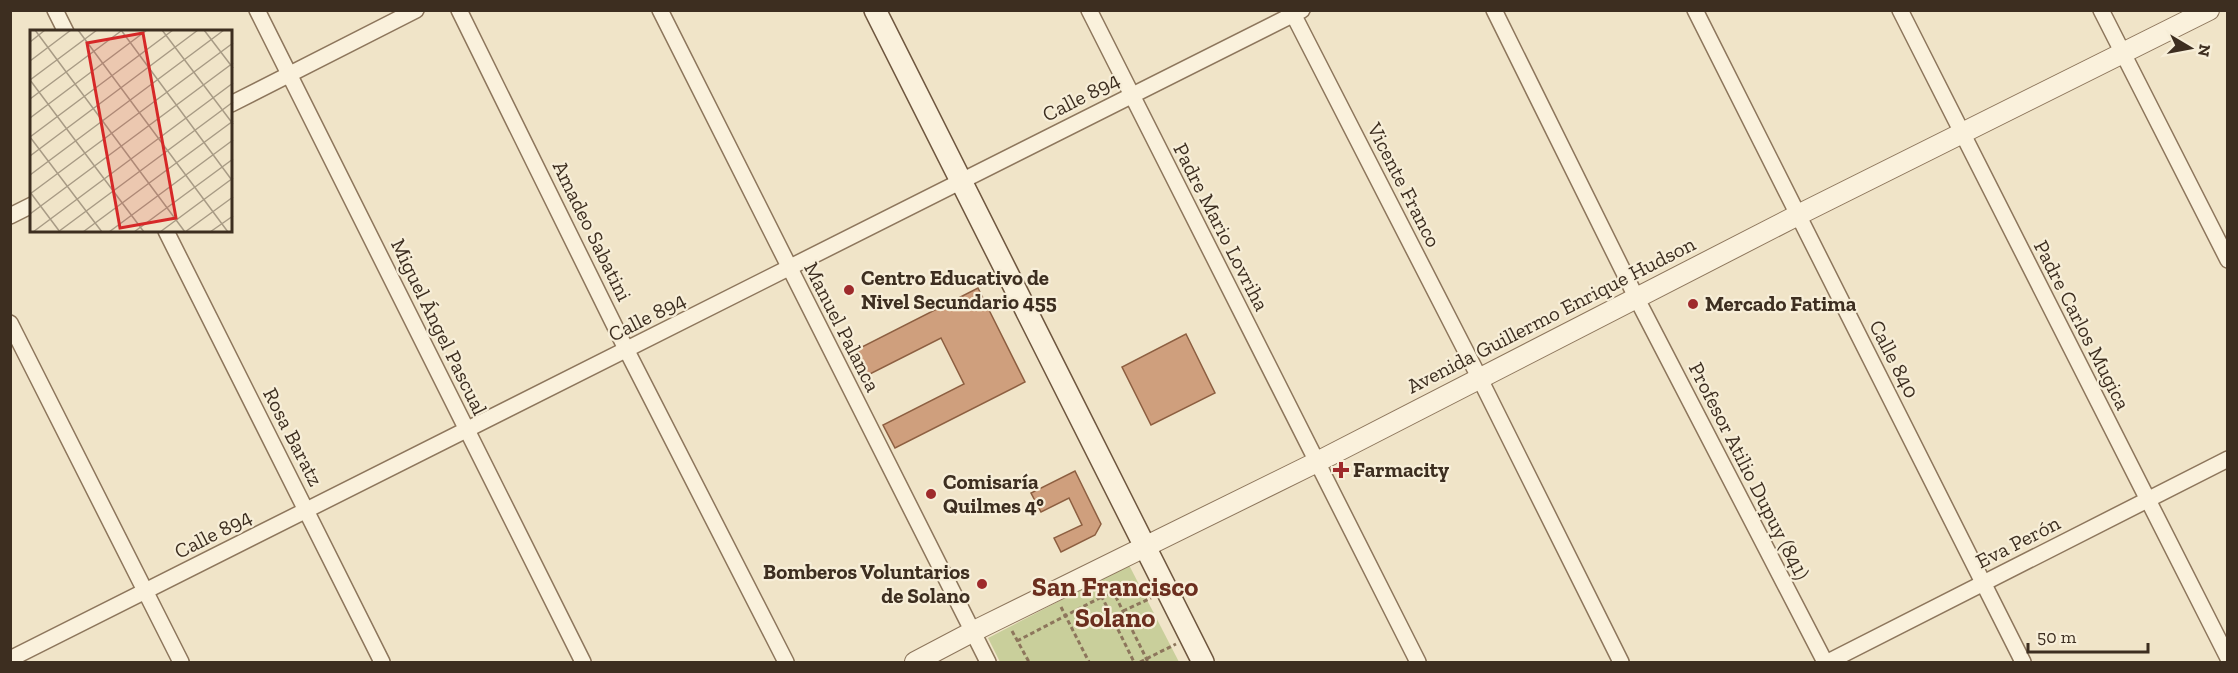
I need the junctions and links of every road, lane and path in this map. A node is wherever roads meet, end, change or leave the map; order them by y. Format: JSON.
{"nodes":[{"id":1,"x":55,"y":10,"type":"edge"},
{"id":2,"x":257,"y":10,"type":"edge"},
{"id":3,"x":416,"y":10,"type":"edge"},
{"id":4,"x":459,"y":10,"type":"edge"},
{"id":5,"x":660,"y":10,"type":"edge"},
{"id":6,"x":875,"y":10,"type":"edge"},
{"id":7,"x":1089,"y":10,"type":"edge"},
{"id":8,"x":1494,"y":10,"type":"edge"},
{"id":9,"x":1695,"y":10,"type":"edge"},
{"id":10,"x":1900,"y":10,"type":"edge"},
{"id":11,"x":2101,"y":10,"type":"edge"},
{"id":12,"x":2210,"y":10,"type":"edge"},
{"id":13,"x":1296,"y":12,"type":"edge"},
{"id":14,"x":65,"y":30,"type":"edge"},
{"id":15,"x":2123,"y":54,"type":"junction"},
{"id":16,"x":290,"y":74,"type":"junction"},
{"id":17,"x":1131,"y":95,"type":"junction"},
{"id":18,"x":232,"y":103,"type":"edge"},
{"id":19,"x":1961,"y":135,"type":"junction"},
{"id":20,"x":961,"y":182,"type":"junction"},
{"id":21,"x":30,"y":206,"type":"edge"},
{"id":22,"x":1798,"y":215,"type":"junction"},
{"id":23,"x":10,"y":216,"type":"edge"},
{"id":24,"x":167,"y":232,"type":"edge"},
{"id":25,"x":2228,"y":260,"type":"edge"},
{"id":26,"x":788,"y":267,"type":"junction"},
{"id":27,"x":1636,"y":299,"type":"junction"},
{"id":28,"x":10,"y":322,"type":"edge"},
{"id":29,"x":627,"y":351,"type":"junction"},
{"id":30,"x":1480,"y":379,"type":"junction"},
{"id":31,"x":466,"y":429,"type":"junction"},
{"id":32,"x":2228,"y":459,"type":"edge"},
{"id":33,"x":1317,"y":462,"type":"junction"},
{"id":34,"x":2148,"y":499,"type":"junction"},
{"id":35,"x":306,"y":510,"type":"junction"},
{"id":36,"x":1145,"y":547,"type":"junction"},
{"id":37,"x":1096,"y":571,"type":"junction"},
{"id":38,"x":1983,"y":584,"type":"junction"},
{"id":39,"x":1166,"y":590,"type":"junction"},
{"id":40,"x":145,"y":591,"type":"junction"},
{"id":41,"x":1113,"y":591,"type":"junction"},
{"id":42,"x":1053,"y":592,"type":"junction"},
{"id":43,"x":1102,"y":597,"type":"junction"},
{"id":44,"x":1123,"y":611,"type":"junction"},
{"id":45,"x":1004,"y":616,"type":"junction"},
{"id":46,"x":1065,"y":616,"type":"junction"},
{"id":47,"x":972,"y":632,"type":"junction"},
{"id":48,"x":1190,"y":637,"type":"junction"},
{"id":49,"x":1017,"y":641,"type":"junction"},
{"id":50,"x":2228,"y":658,"type":"edge"},
{"id":51,"x":10,"y":659,"type":"edge"},
{"id":52,"x":1147,"y":661,"type":"edge"},
{"id":53,"x":181,"y":663,"type":"edge"},
{"id":54,"x":382,"y":663,"type":"edge"},
{"id":55,"x":583,"y":663,"type":"edge"},
{"id":56,"x":786,"y":663,"type":"edge"},
{"id":57,"x":915,"y":663,"type":"edge"},
{"id":58,"x":988,"y":663,"type":"edge"},
{"id":59,"x":1029,"y":663,"type":"edge"},
{"id":60,"x":1089,"y":663,"type":"edge"},
{"id":61,"x":1134,"y":663,"type":"edge"},
{"id":62,"x":1140,"y":663,"type":"edge"},
{"id":63,"x":1203,"y":663,"type":"edge"},
{"id":64,"x":1418,"y":663,"type":"edge"},
{"id":65,"x":1621,"y":663,"type":"edge"},
{"id":66,"x":1827,"y":663,"type":"edge"},
{"id":67,"x":2023,"y":663,"type":"edge"}],
"edges":[{"from":1,"to":14,"type":"street"},
{"from":2,"to":16,"type":"street","name":"Miguel Ángel Pascual"},
{"from":3,"to":16,"type":"street"},
{"from":4,"to":29,"type":"street","name":"Amadeo Sabatini"},
{"from":5,"to":26,"type":"street","name":"Manuel Palanca"},
{"from":6,"to":20,"type":"main road"},
{"from":7,"to":17,"type":"street","name":"Padre Mario Lovriha"},
{"from":8,"to":27,"type":"street","name":"Profesor Atilio Dupuy (841)"},
{"from":9,"to":22,"type":"street","name":"Calle 840"},
{"from":10,"to":19,"type":"street","name":"Padre Carlos Mugica"},
{"from":11,"to":15,"type":"street"},
{"from":12,"to":15,"type":"street","name":"Avenida Guillermo Enrique Hudson"},
{"from":13,"to":17,"type":"street","name":"Calle 894"},
{"from":13,"to":30,"type":"street","name":"Vicente Franco"},
{"from":15,"to":19,"type":"street","name":"Avenida Guillermo Enrique Hudson"},
{"from":15,"to":25,"type":"street"},
{"from":16,"to":18,"type":"street"},
{"from":16,"to":31,"type":"street","name":"Miguel Ángel Pascual"},
{"from":17,"to":20,"type":"street","name":"Calle 894"},
{"from":17,"to":33,"type":"street","name":"Padre Mario Lovriha"},
{"from":19,"to":22,"type":"street","name":"Avenida Guillermo Enrique Hudson"},
{"from":19,"to":34,"type":"street","name":"Padre Carlos Mugica"},
{"from":20,"to":26,"type":"street","name":"Calle 894"},
{"from":20,"to":36,"type":"main road"},
{"from":21,"to":23,"type":"street"},
{"from":22,"to":27,"type":"street","name":"Avenida Guillermo Enrique Hudson"},
{"from":22,"to":38,"type":"street","name":"Calle 840"},
{"from":24,"to":35,"type":"street","name":"Rosa Baratz"},
{"from":26,"to":29,"type":"street","name":"Calle 894"},
{"from":26,"to":47,"type":"street","name":"Manuel Palanca"},
{"from":27,"to":30,"type":"street","name":"Avenida Guillermo Enrique Hudson"},
{"from":27,"to":66,"type":"street","name":"Profesor Atilio Dupuy (841)"},
{"from":28,"to":40,"type":"street"},
{"from":29,"to":31,"type":"street","name":"Calle 894"},
{"from":29,"to":56,"type":"street","name":"Amadeo Sabatini"},
{"from":30,"to":33,"type":"street","name":"Avenida Guillermo Enrique Hudson"},
{"from":30,"to":65,"type":"street","name":"Vicente Franco"},
{"from":31,"to":35,"type":"street","name":"Calle 894"},
{"from":31,"to":55,"type":"street","name":"Miguel Ángel Pascual"},
{"from":32,"to":34,"type":"street","name":"Eva Perón"},
{"from":33,"to":36,"type":"street","name":"Avenida Guillermo Enrique Hudson"},
{"from":33,"to":64,"type":"street","name":"Padre Mario Lovriha"},
{"from":34,"to":38,"type":"street","name":"Eva Perón"},
{"from":34,"to":50,"type":"street","name":"Padre Carlos Mugica"},
{"from":35,"to":40,"type":"street","name":"Calle 894"},
{"from":35,"to":54,"type":"street","name":"Rosa Baratz"},
{"from":36,"to":37,"type":"street","name":"Avenida Guillermo Enrique Hudson"},
{"from":36,"to":39,"type":"main road"},
{"from":37,"to":41,"type":"path"},
{"from":37,"to":42,"type":"street","name":"Avenida Guillermo Enrique Hudson"},
{"from":37,"to":43,"type":"path"},
{"from":38,"to":66,"type":"street","name":"Eva Perón"},
{"from":38,"to":67,"type":"street","name":"Calle 840"},
{"from":39,"to":44,"type":"path"},
{"from":39,"to":48,"type":"main road"},
{"from":40,"to":51,"type":"street","name":"Calle 894"},
{"from":40,"to":53,"type":"street"},
{"from":41,"to":43,"type":"path"},
{"from":41,"to":44,"type":"path"},
{"from":42,"to":45,"type":"street","name":"Avenida Guillermo Enrique Hudson"},
{"from":42,"to":46,"type":"path"},
{"from":43,"to":46,"type":"path"},
{"from":43,"to":61,"type":"path"},
{"from":44,"to":52,"type":"path"},
{"from":45,"to":47,"type":"street","name":"Avenida Guillermo Enrique Hudson"},
{"from":45,"to":49,"type":"path"},
{"from":46,"to":49,"type":"path"},
{"from":46,"to":60,"type":"path"},
{"from":47,"to":57,"type":"street","name":"Avenida Guillermo Enrique Hudson"},
{"from":47,"to":58,"type":"street","name":"Manuel Palanca"},
{"from":48,"to":52,"type":"path"},
{"from":48,"to":63,"type":"main road"},
{"from":49,"to":59,"type":"path"},
{"from":52,"to":62,"type":"path"}]}
